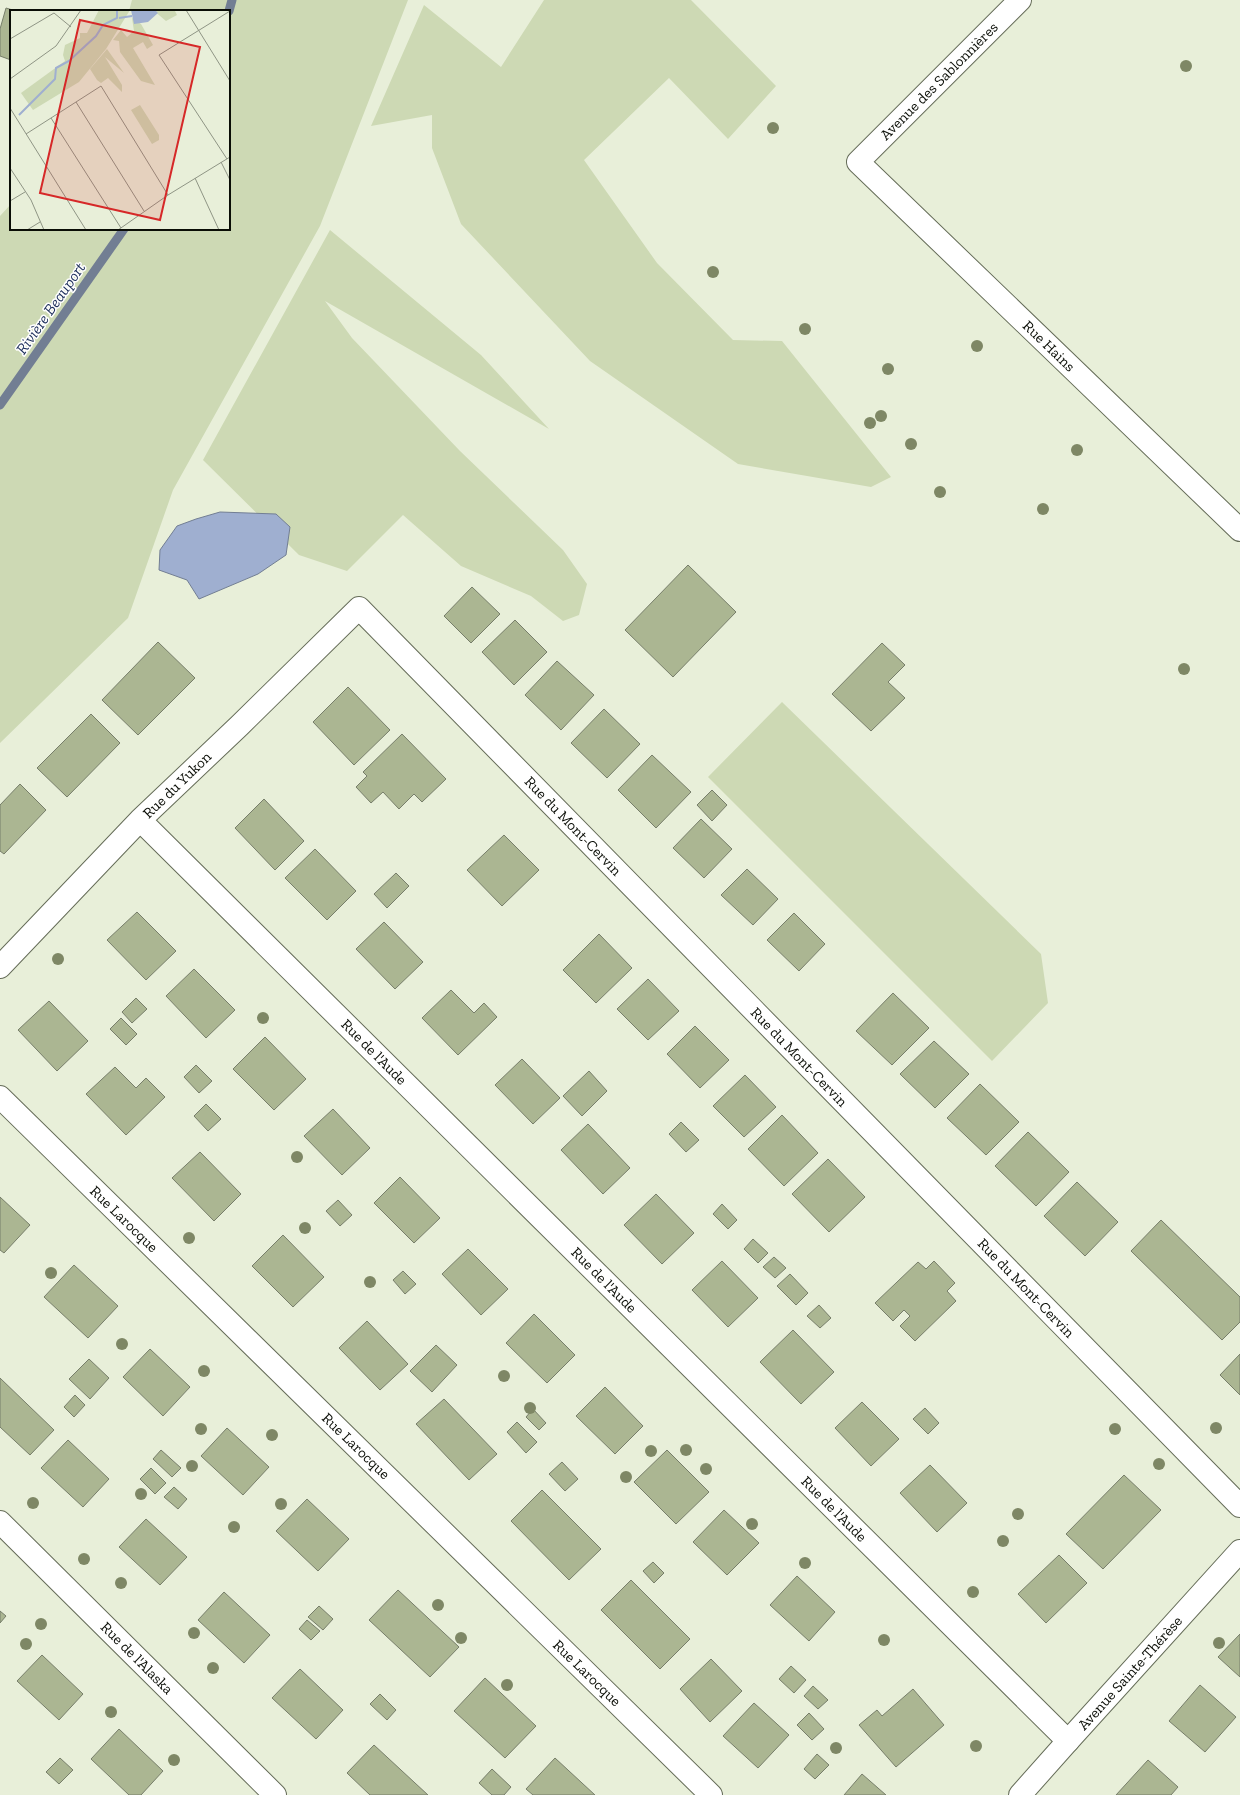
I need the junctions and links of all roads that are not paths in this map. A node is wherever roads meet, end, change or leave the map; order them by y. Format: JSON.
{"nodes":[{"id":1,"x":1020,"y":0,"type":"edge"},
{"id":2,"x":858,"y":162,"type":"joint"},
{"id":3,"x":1240,"y":530,"type":"edge"},
{"id":4,"x":359,"y":608,"type":"joint"},
{"id":5,"x":140,"y":820,"type":"junction"},
{"id":6,"x":0,"y":967,"type":"edge"},
{"id":7,"x":0,"y":1097,"type":"edge"},
{"id":8,"x":1240,"y":1506,"type":"edge"},
{"id":9,"x":0,"y":1522,"type":"edge"},
{"id":10,"x":1240,"y":1551,"type":"edge"},
{"id":11,"x":1068,"y":1741,"type":"junction"},
{"id":12,"x":274,"y":1795,"type":"edge"},
{"id":13,"x":711,"y":1795,"type":"edge"},
{"id":14,"x":1020,"y":1795,"type":"edge"}],
"edges":[{"from":1,"to":2,"type":"street","name":"Avenue des Sablonnières"},
{"from":2,"to":3,"type":"street","name":"Rue Hains"},
{"from":4,"to":5,"type":"street","name":"Rue du Yukon"},
{"from":4,"to":8,"type":"street","name":"Rue du Mont-Cervin"},
{"from":5,"to":6,"type":"street","name":"Rue du Yukon"},
{"from":5,"to":11,"type":"street","name":"Rue de l'Aude"},
{"from":7,"to":13,"type":"street","name":"Rue Larocque"},
{"from":9,"to":12,"type":"street","name":"Rue de l'Alaska"},
{"from":10,"to":11,"type":"street","name":"Avenue Sainte-Thérèse"},
{"from":11,"to":14,"type":"street","name":"Avenue Sainte-Thérèse"}]}
